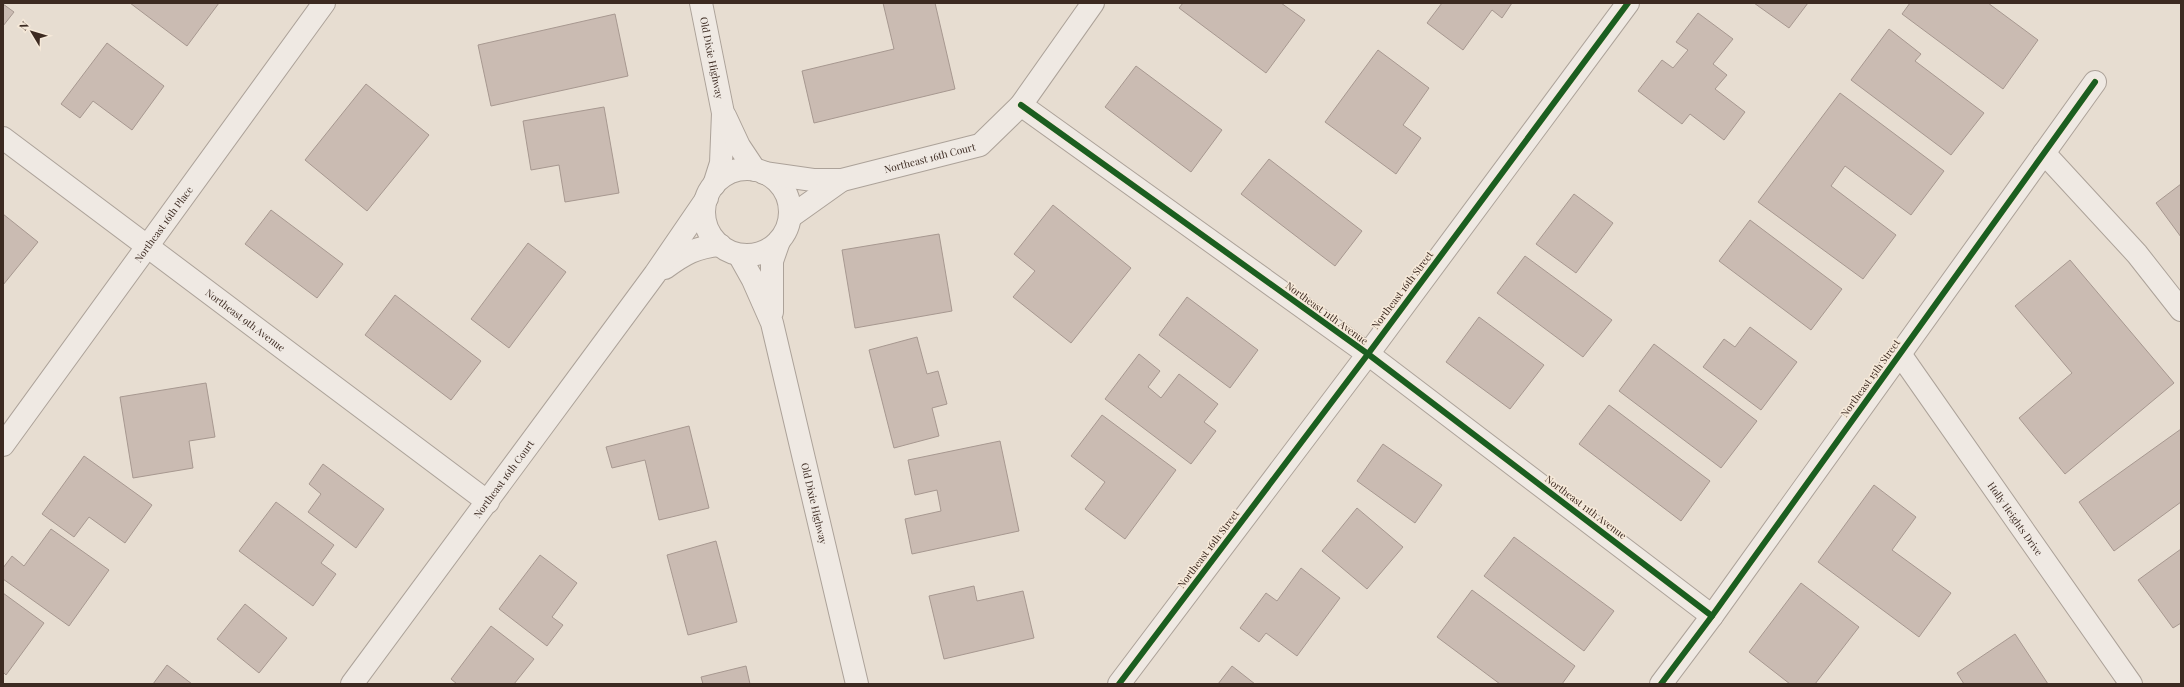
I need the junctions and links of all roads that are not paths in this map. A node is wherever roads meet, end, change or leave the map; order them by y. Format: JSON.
{"nodes":[{"id":1,"x":324,"y":3,"type":"edge"},
{"id":2,"x":701,"y":3,"type":"edge"},
{"id":3,"x":1093,"y":3,"type":"edge"},
{"id":4,"x":1628,"y":3,"type":"edge"},
{"id":5,"x":2094,"y":82,"type":"dead end"},
{"id":6,"x":1021,"y":105,"type":"junction"},
{"id":7,"x":723,"y":113,"type":"junction"},
{"id":8,"x":3,"y":138,"type":"edge"},
{"id":9,"x":2044,"y":153,"type":"junction"},
{"id":10,"x":760,"y":172,"type":"junction"},
{"id":11,"x":842,"y":180,"type":"junction"},
{"id":12,"x":710,"y":192,"type":"junction"},
{"id":13,"x":790,"y":217,"type":"junction"},
{"id":14,"x":779,"y":241,"type":"junction"},
{"id":15,"x":720,"y":245,"type":"junction"},
{"id":16,"x":147,"y":246,"type":"junction"},
{"id":17,"x":739,"y":255,"type":"junction"},
{"id":18,"x":655,"y":274,"type":"junction"},
{"id":19,"x":2181,"y":310,"type":"edge"},
{"id":20,"x":772,"y":323,"type":"junction"},
{"id":21,"x":1368,"y":354,"type":"junction"},
{"id":22,"x":1900,"y":354,"type":"junction"},
{"id":23,"x":3,"y":445,"type":"edge"},
{"id":24,"x":488,"y":502,"type":"junction"},
{"id":25,"x":1712,"y":616,"type":"junction"},
{"id":26,"x":352,"y":684,"type":"edge"},
{"id":27,"x":857,"y":684,"type":"edge"},
{"id":28,"x":1119,"y":684,"type":"edge"},
{"id":29,"x":1661,"y":684,"type":"edge"},
{"id":30,"x":2131,"y":684,"type":"edge"}],
"edges":[{"from":1,"to":16,"type":"street","name":"Northeast 16th Place"},
{"from":2,"to":7,"type":"street","name":"Old Dixie Highway"},
{"from":3,"to":6,"type":"street","name":"Northeast 16th Court"},
{"from":4,"to":21,"type":"street","name":"Northeast 16th Street"},
{"from":5,"to":9,"type":"street","name":"Northeast 15th Street"},
{"from":6,"to":11,"type":"street","name":"Northeast 16th Court"},
{"from":6,"to":21,"type":"street","name":"Northeast 11th Avenue"},
{"from":7,"to":10,"type":"street","name":"Old Dixie Highway"},
{"from":7,"to":12,"type":"street","name":"Old Dixie Highway"},
{"from":8,"to":16,"type":"street","name":"Northeast 9th Avenue"},
{"from":9,"to":19,"type":"street"},
{"from":9,"to":22,"type":"street","name":"Northeast 15th Street"},
{"from":10,"to":11,"type":"street","name":"Northeast 16th Court"},
{"from":10,"to":12,"type":"street"},
{"from":10,"to":13,"type":"street"},
{"from":11,"to":13,"type":"street","name":"Northeast 16th Court"},
{"from":12,"to":15,"type":"street"},
{"from":12,"to":18,"type":"street","name":"Northeast 16th Court"},
{"from":13,"to":14,"type":"street"},
{"from":14,"to":17,"type":"street"},
{"from":14,"to":20,"type":"street","name":"Old Dixie Highway"},
{"from":15,"to":17,"type":"street"},
{"from":15,"to":18,"type":"street","name":"Northeast 16th Court"},
{"from":16,"to":23,"type":"street","name":"Northeast 16th Place"},
{"from":16,"to":24,"type":"street","name":"Northeast 9th Avenue"},
{"from":17,"to":20,"type":"street","name":"Old Dixie Highway"},
{"from":18,"to":24,"type":"street","name":"Northeast 16th Court"},
{"from":20,"to":27,"type":"street","name":"Old Dixie Highway"},
{"from":21,"to":25,"type":"street","name":"Northeast 11th Avenue"},
{"from":21,"to":28,"type":"street","name":"Northeast 16th Street"},
{"from":22,"to":25,"type":"street","name":"Northeast 15th Street"},
{"from":22,"to":30,"type":"street","name":"Holly Heights Drive"},
{"from":24,"to":26,"type":"street","name":"Northeast 16th Court"},
{"from":25,"to":29,"type":"street","name":"Northeast 15th Street"}]}
